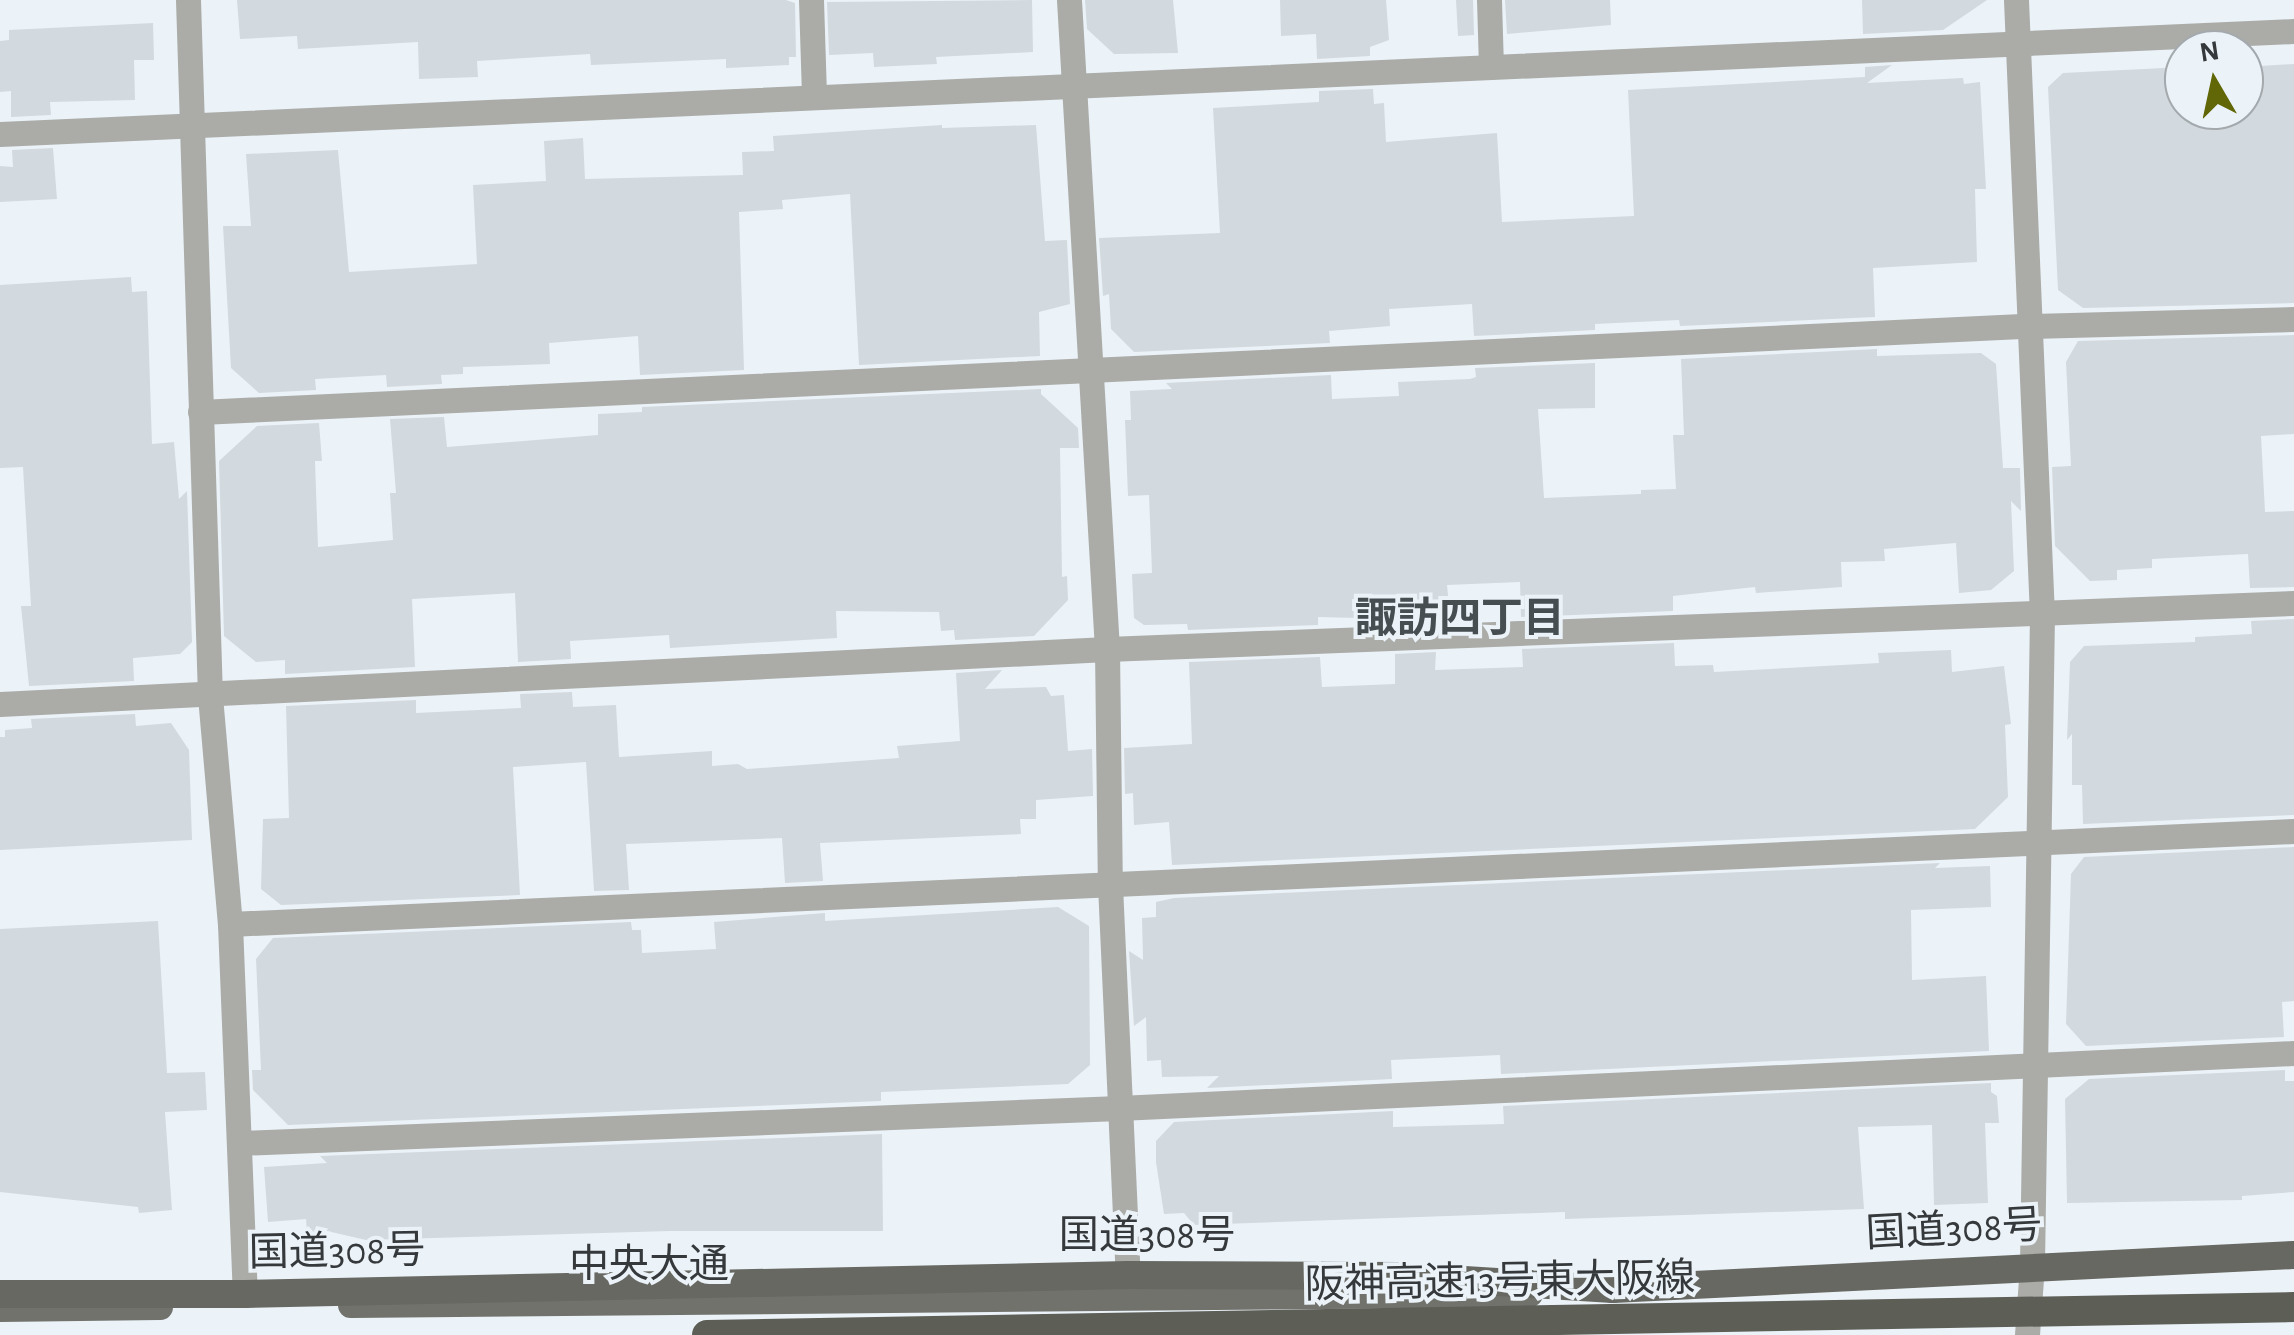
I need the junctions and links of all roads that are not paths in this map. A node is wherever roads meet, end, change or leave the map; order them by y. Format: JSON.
{"nodes":[{"id":1,"x":188,"y":0,"type":"edge"},
{"id":2,"x":811,"y":0,"type":"edge"},
{"id":3,"x":1069,"y":0,"type":"edge"},
{"id":4,"x":1489,"y":0,"type":"edge"},
{"id":5,"x":2016,"y":0,"type":"edge"},
{"id":6,"x":2294,"y":31,"type":"edge"},
{"id":7,"x":2018,"y":45,"type":"junction"},
{"id":8,"x":1491,"y":67,"type":"junction"},
{"id":9,"x":1074,"y":87,"type":"junction"},
{"id":10,"x":814,"y":97,"type":"junction"},
{"id":11,"x":192,"y":126,"type":"junction"},
{"id":12,"x":0,"y":134,"type":"edge"},
{"id":13,"x":2294,"y":318,"type":"edge"},
{"id":14,"x":2027,"y":326,"type":"junction"},
{"id":15,"x":1088,"y":373,"type":"junction"},
{"id":16,"x":200,"y":412,"type":"junction"},
{"id":17,"x":2294,"y":603,"type":"edge"},
{"id":18,"x":2042,"y":614,"type":"junction"},
{"id":19,"x":1107,"y":649,"type":"junction"},
{"id":20,"x":210,"y":696,"type":"junction"},
{"id":21,"x":0,"y":704,"type":"edge"},
{"id":22,"x":2294,"y":831,"type":"edge"},
{"id":23,"x":2039,"y":841,"type":"junction"},
{"id":24,"x":1110,"y":884,"type":"junction"},
{"id":25,"x":230,"y":924,"type":"junction"},
{"id":26,"x":2294,"y":1052,"type":"edge"},
{"id":27,"x":2034,"y":1065,"type":"junction"},
{"id":28,"x":1119,"y":1108,"type":"junction"},
{"id":29,"x":239,"y":1143,"type":"junction"},
{"id":30,"x":2294,"y":1255,"type":"edge"},
{"id":31,"x":2032,"y":1265,"type":"junction"},
{"id":32,"x":1128,"y":1275,"type":"junction"},
{"id":33,"x":1614,"y":1289,"type":"junction"},
{"id":34,"x":0,"y":1294,"type":"edge"},
{"id":35,"x":245,"y":1294,"type":"junction"},
{"id":36,"x":2294,"y":1308,"type":"edge"},
{"id":37,"x":0,"y":1309,"type":"edge"},
{"id":38,"x":707,"y":1335,"type":"edge"},
{"id":39,"x":2026,"y":1335,"type":"edge"}],
"edges":[{"from":1,"to":11,"type":"street"},
{"from":2,"to":10,"type":"street"},
{"from":3,"to":9,"type":"street"},
{"from":4,"to":8,"type":"street"},
{"from":5,"to":7,"type":"street"},
{"from":6,"to":7,"type":"street"},
{"from":7,"to":8,"type":"street"},
{"from":7,"to":14,"type":"street"},
{"from":8,"to":9,"type":"street"},
{"from":9,"to":10,"type":"street"},
{"from":9,"to":15,"type":"street"},
{"from":10,"to":11,"type":"street"},
{"from":11,"to":12,"type":"street"},
{"from":11,"to":16,"type":"street"},
{"from":13,"to":14,"type":"street"},
{"from":14,"to":15,"type":"street"},
{"from":14,"to":18,"type":"street"},
{"from":15,"to":16,"type":"street"},
{"from":15,"to":19,"type":"street"},
{"from":16,"to":20,"type":"street"},
{"from":17,"to":18,"type":"street"},
{"from":18,"to":19,"type":"street"},
{"from":18,"to":23,"type":"street"},
{"from":19,"to":20,"type":"street"},
{"from":19,"to":24,"type":"street"},
{"from":20,"to":21,"type":"street"},
{"from":20,"to":25,"type":"street"},
{"from":22,"to":23,"type":"street"},
{"from":23,"to":24,"type":"street"},
{"from":23,"to":27,"type":"street"},
{"from":24,"to":25,"type":"street"},
{"from":24,"to":28,"type":"street"},
{"from":25,"to":29,"type":"street"},
{"from":26,"to":27,"type":"street"},
{"from":27,"to":28,"type":"street"},
{"from":27,"to":31,"type":"street"},
{"from":28,"to":29,"type":"street"},
{"from":28,"to":32,"type":"street"},
{"from":29,"to":35,"type":"street"},
{"from":30,"to":31,"type":"highway","name":"国道308号"},
{"from":31,"to":33,"type":"highway","name":"国道308号"},
{"from":31,"to":39,"type":"street"},
{"from":32,"to":33,"type":"highway","name":"国道308号"},
{"from":32,"to":35,"type":"highway","name":"国道308号"},
{"from":33,"to":37,"type":"main road","name":"中央大通"},
{"from":34,"to":35,"type":"highway","name":"国道308号"},
{"from":36,"to":38,"type":"highway","name":"阪神高速13号東大阪線"}]}
